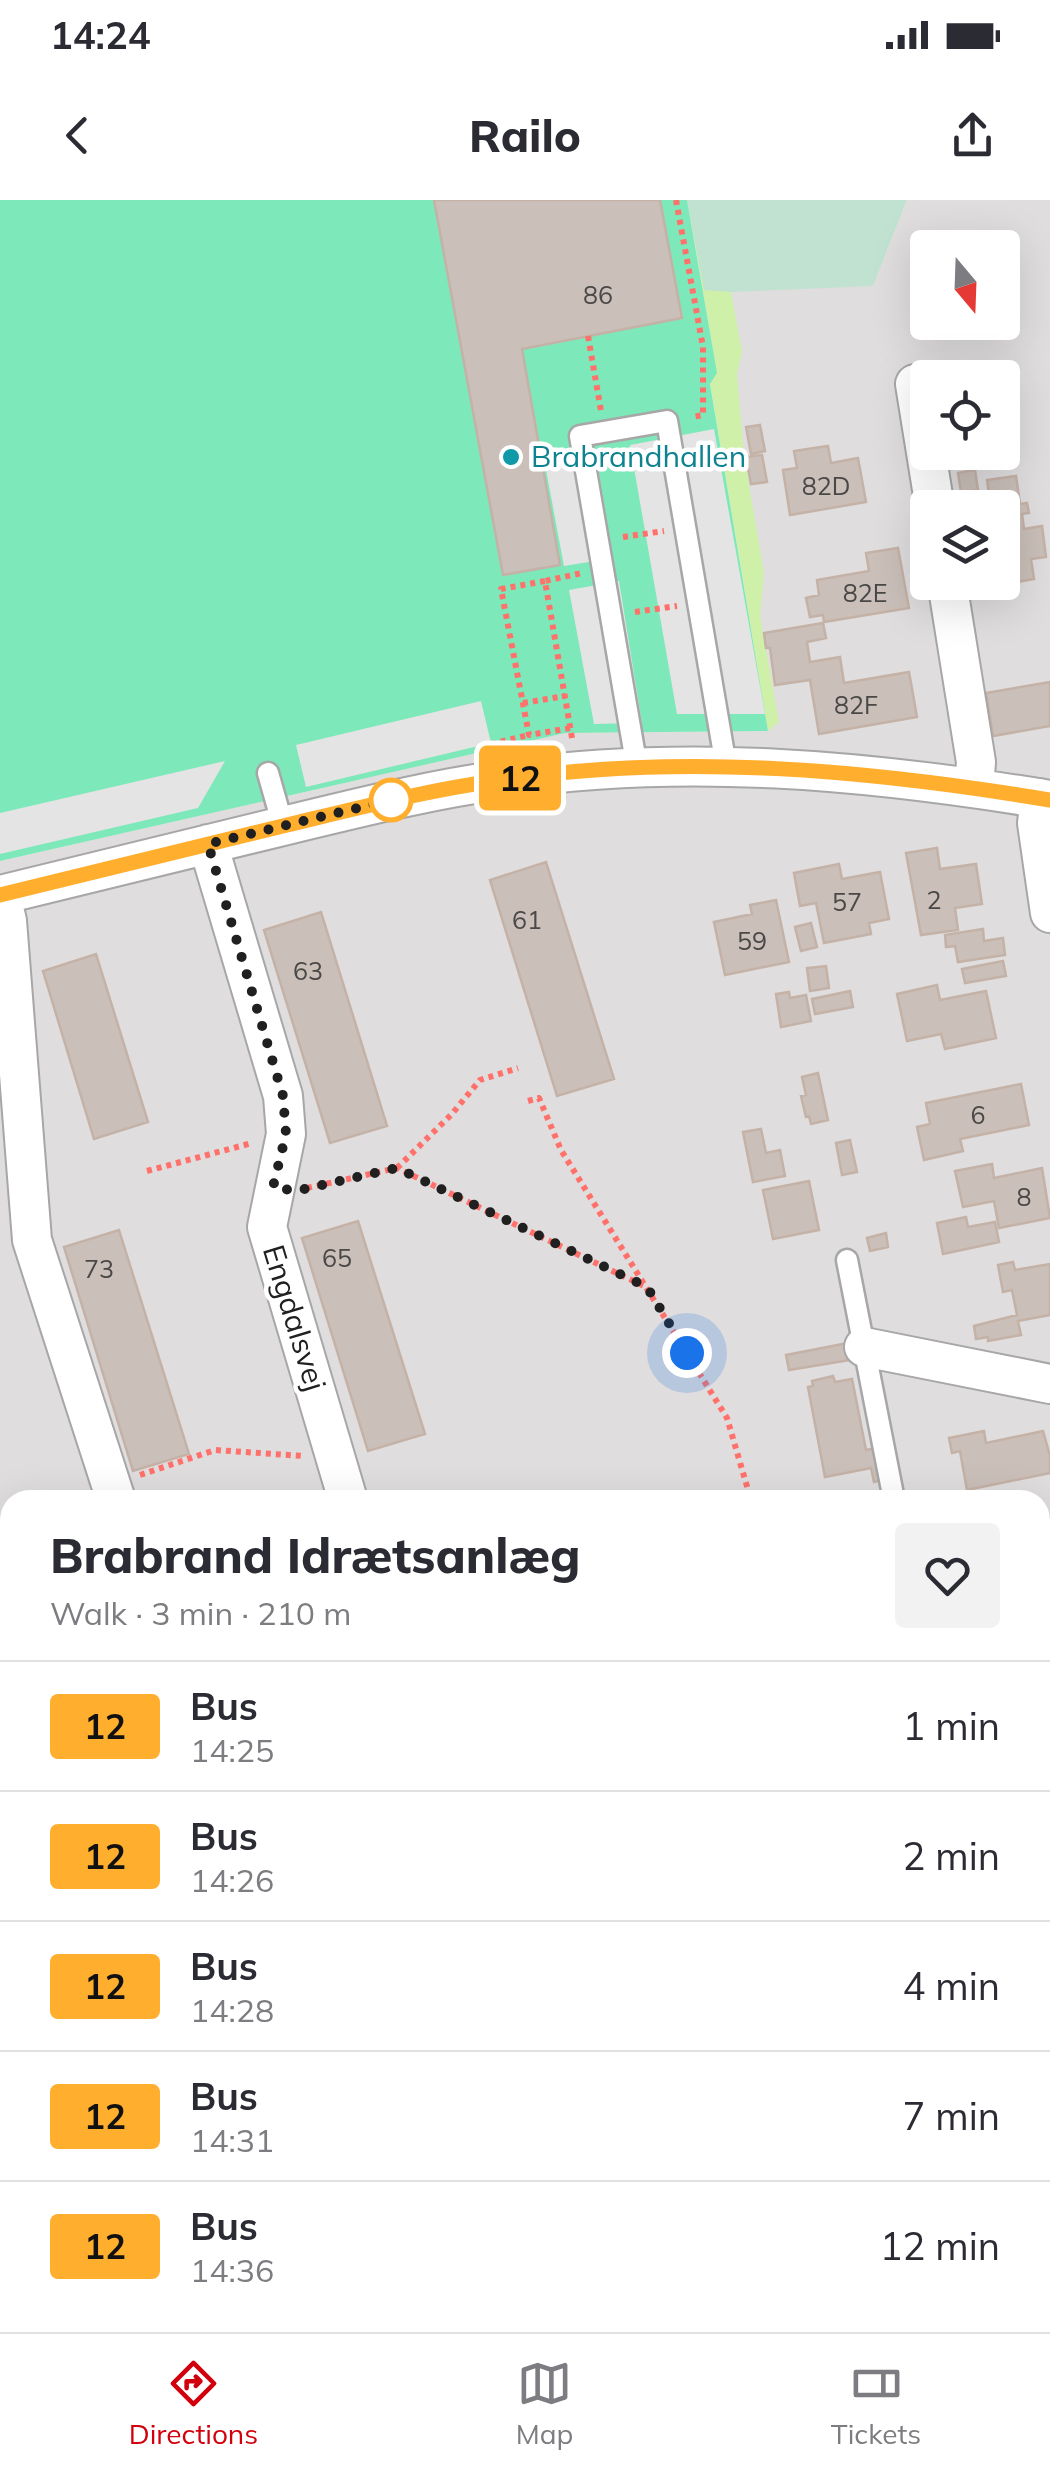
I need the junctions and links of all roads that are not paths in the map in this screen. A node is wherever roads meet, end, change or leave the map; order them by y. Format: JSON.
{"nodes":[{"id":1,"x":951,"y":600,"type":"edge"},
{"id":2,"x":726,"y":766,"type":"junction"},
{"id":3,"x":637,"y":768,"type":"junction"},
{"id":4,"x":268,"y":773,"type":"dead end"},
{"id":5,"x":974,"y":787,"type":"junction"},
{"id":6,"x":1045,"y":799,"type":"edge"},
{"id":7,"x":283,"y":826,"type":"junction"},
{"id":8,"x":208,"y":844,"type":"junction"},
{"id":9,"x":1,"y":895,"type":"edge"},
{"id":10,"x":1050,"y":913,"type":"edge"},
{"id":11,"x":847,"y":1260,"type":"dead end"},
{"id":12,"x":864,"y":1347,"type":"junction"},
{"id":13,"x":1050,"y":1384,"type":"edge"},
{"id":14,"x":112,"y":1490,"type":"edge"},
{"id":15,"x":345,"y":1490,"type":"edge"},
{"id":16,"x":892,"y":1490,"type":"edge"}],
"edges":[{"from":1,"to":5,"type":"street"},
{"from":2,"to":3,"type":"street"},
{"from":2,"to":3,"type":"lane"},
{"from":2,"to":5,"type":"street"},
{"from":3,"to":7,"type":"street"},
{"from":4,"to":7,"type":"lane"},
{"from":5,"to":6,"type":"street"},
{"from":6,"to":10,"type":"street"},
{"from":7,"to":8,"type":"street"},
{"from":8,"to":9,"type":"street"},
{"from":8,"to":15,"type":"street","name":"Engdalsvej"},
{"from":9,"to":14,"type":"street"},
{"from":11,"to":12,"type":"lane"},
{"from":12,"to":13,"type":"street"},
{"from":12,"to":16,"type":"lane"}]}
